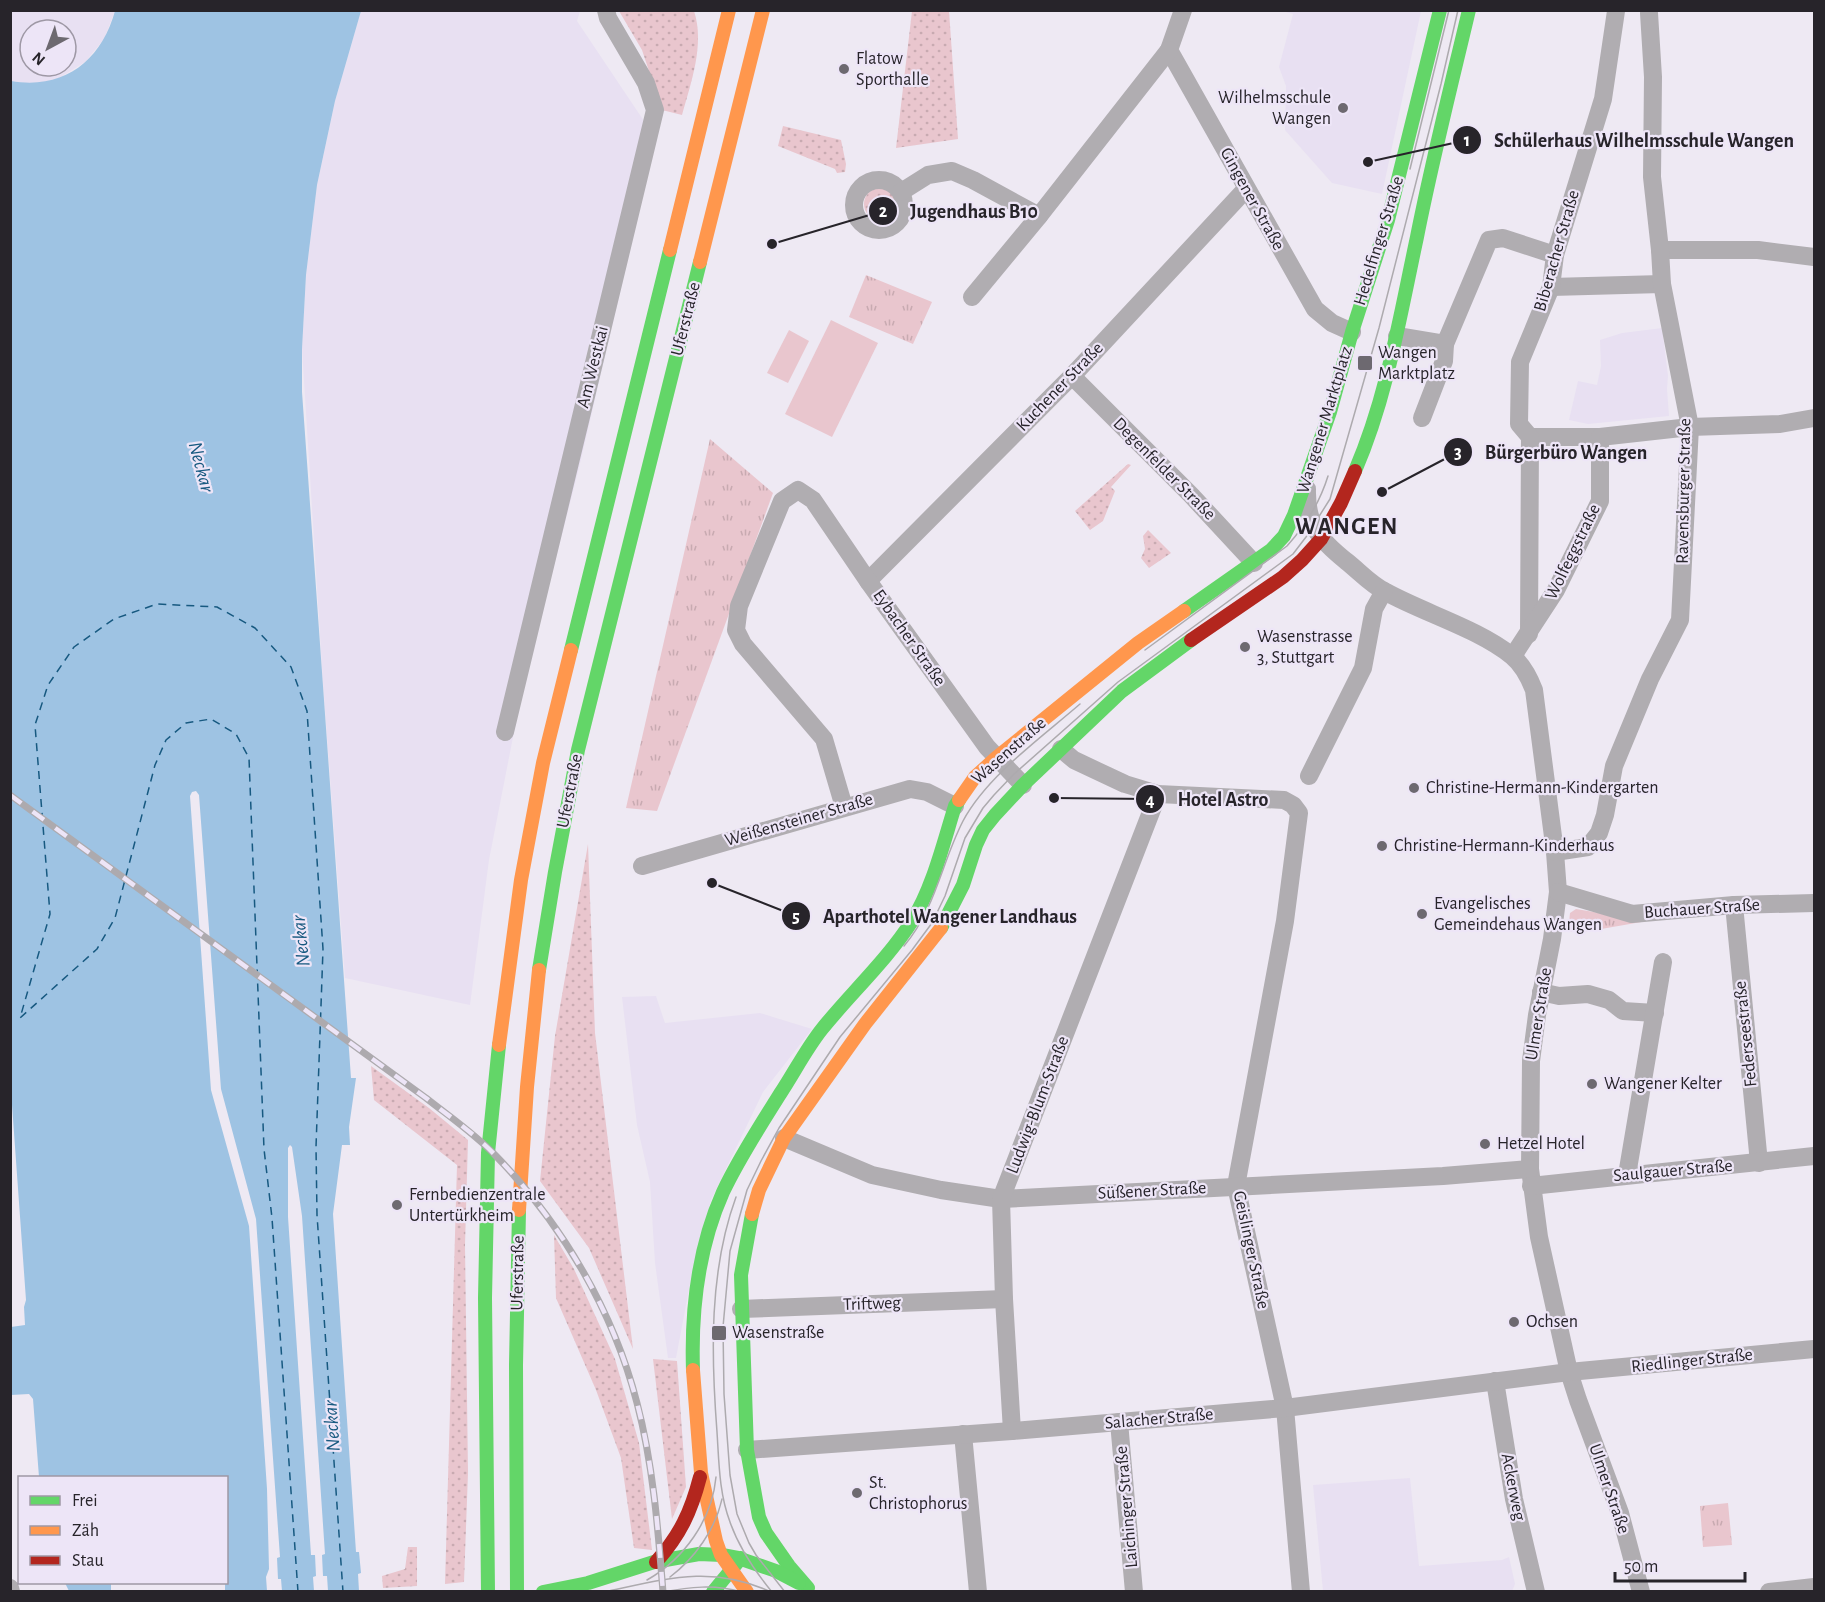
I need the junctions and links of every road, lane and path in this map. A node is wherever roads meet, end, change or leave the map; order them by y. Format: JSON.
{"nodes":[{"id":1,"x":606,"y":10,"type":"edge"},
{"id":2,"x":729,"y":10,"type":"edge"},
{"id":3,"x":763,"y":10,"type":"edge"},
{"id":4,"x":1183,"y":10,"type":"edge"},
{"id":5,"x":1440,"y":10,"type":"edge"},
{"id":6,"x":1469,"y":10,"type":"edge"},
{"id":7,"x":1616,"y":11,"type":"edge"},
{"id":8,"x":1649,"y":13,"type":"dead end"},
{"id":9,"x":1169,"y":50,"type":"junction"},
{"id":10,"x":699,"y":74,"type":"dead end"},
{"id":11,"x":708,"y":97,"type":"junction"},
{"id":12,"x":1246,"y":189,"type":"junction"},
{"id":13,"x":901,"y":192,"type":"dead end"},
{"id":14,"x":1039,"y":216,"type":"junction"},
{"id":15,"x":1660,"y":250,"type":"junction"},
{"id":16,"x":1555,"y":255,"type":"junction"},
{"id":17,"x":1815,"y":257,"type":"edge"},
{"id":18,"x":1662,"y":284,"type":"junction"},
{"id":19,"x":1551,"y":287,"type":"junction"},
{"id":20,"x":972,"y":297,"type":"dead end"},
{"id":21,"x":1352,"y":332,"type":"junction"},
{"id":22,"x":1397,"y":336,"type":"junction"},
{"id":23,"x":1445,"y":344,"type":"junction"},
{"id":24,"x":1072,"y":376,"type":"junction"},
{"id":25,"x":1422,"y":418,"type":"dead end"},
{"id":26,"x":1815,"y":418,"type":"edge"},
{"id":27,"x":1689,"y":427,"type":"junction"},
{"id":28,"x":1600,"y":437,"type":"junction"},
{"id":29,"x":1530,"y":438,"type":"junction"},
{"id":30,"x":1307,"y":478,"type":"junction"},
{"id":31,"x":1284,"y":536,"type":"junction"},
{"id":32,"x":1321,"y":539,"type":"junction"},
{"id":33,"x":1254,"y":563,"type":"junction"},
{"id":34,"x":868,"y":581,"type":"junction"},
{"id":35,"x":1383,"y":591,"type":"junction"},
{"id":36,"x":1529,"y":634,"type":"junction"},
{"id":37,"x":1513,"y":656,"type":"junction"},
{"id":38,"x":505,"y":732,"type":"dead end"},
{"id":39,"x":1061,"y":749,"type":"junction"},
{"id":40,"x":996,"y":758,"type":"junction"},
{"id":41,"x":1309,"y":776,"type":"dead end"},
{"id":42,"x":1023,"y":785,"type":"junction"},
{"id":43,"x":1158,"y":794,"type":"junction"},
{"id":44,"x":955,"y":806,"type":"junction"},
{"id":45,"x":844,"y":807,"type":"junction"},
{"id":46,"x":1556,"y":852,"type":"junction"},
{"id":47,"x":642,"y":866,"type":"dead end"},
{"id":48,"x":1558,"y":892,"type":"junction"},
{"id":49,"x":1815,"y":903,"type":"edge"},
{"id":50,"x":1734,"y":905,"type":"junction"},
{"id":51,"x":1663,"y":962,"type":"dead end"},
{"id":52,"x":1541,"y":992,"type":"junction"},
{"id":53,"x":1654,"y":1013,"type":"junction"},
{"id":54,"x":784,"y":1138,"type":"junction"},
{"id":55,"x":1815,"y":1156,"type":"edge"},
{"id":56,"x":1759,"y":1163,"type":"junction"},
{"id":57,"x":1627,"y":1175,"type":"junction"},
{"id":58,"x":1531,"y":1177,"type":"junction"},
{"id":59,"x":1236,"y":1186,"type":"junction"},
{"id":60,"x":1001,"y":1199,"type":"junction"},
{"id":61,"x":1004,"y":1299,"type":"junction"},
{"id":62,"x":741,"y":1309,"type":"junction"},
{"id":63,"x":1815,"y":1350,"type":"edge"},
{"id":64,"x":1569,"y":1372,"type":"junction"},
{"id":65,"x":1495,"y":1381,"type":"junction"},
{"id":66,"x":1284,"y":1408,"type":"junction"},
{"id":67,"x":1119,"y":1422,"type":"junction"},
{"id":68,"x":1012,"y":1431,"type":"junction"},
{"id":69,"x":963,"y":1434,"type":"junction"},
{"id":70,"x":747,"y":1450,"type":"junction"},
{"id":71,"x":701,"y":1473,"type":"junction"},
{"id":72,"x":759,"y":1517,"type":"junction"},
{"id":73,"x":746,"y":1548,"type":"junction"},
{"id":74,"x":721,"y":1555,"type":"junction"},
{"id":75,"x":656,"y":1562,"type":"junction"},
{"id":76,"x":732,"y":1571,"type":"junction"},
{"id":77,"x":1815,"y":1587,"type":"edge"},
{"id":78,"x":810,"y":1590,"type":"edge"},
{"id":79,"x":1796,"y":1590,"type":"edge"},
{"id":80,"x":554,"y":1591,"type":"edge"},
{"id":81,"x":488,"y":1592,"type":"edge"},
{"id":82,"x":517,"y":1592,"type":"edge"},
{"id":83,"x":543,"y":1592,"type":"edge"},
{"id":84,"x":713,"y":1592,"type":"edge"},
{"id":85,"x":747,"y":1592,"type":"edge"},
{"id":86,"x":978,"y":1592,"type":"edge"},
{"id":87,"x":1134,"y":1592,"type":"edge"},
{"id":88,"x":1301,"y":1592,"type":"edge"},
{"id":89,"x":1536,"y":1592,"type":"edge"},
{"id":90,"x":1641,"y":1592,"type":"edge"},
{"id":91,"x":1769,"y":1592,"type":"edge"}],
"edges":[{"from":1,"to":38,"type":"street","name":"Am Westkai"},
{"from":2,"to":11,"type":"main road","name":"Uferstraße"},
{"from":3,"to":82,"type":"main road","name":"Uferstraße"},
{"from":4,"to":9,"type":"street"},
{"from":5,"to":21,"type":"main road","name":"Hedelfinger Straße"},
{"from":6,"to":22,"type":"main road","name":"Hedelfinger Straße"},
{"from":7,"to":16,"type":"street","name":"Biberacher Straße"},
{"from":8,"to":15,"type":"street","name":"Ravensburger Straße"},
{"from":9,"to":12,"type":"street","name":"Gingener Straße"},
{"from":9,"to":14,"type":"street"},
{"from":10,"to":11,"type":"main road"},
{"from":11,"to":81,"type":"main road","name":"Uferstraße"},
{"from":12,"to":21,"type":"street","name":"Gingener Straße"},
{"from":12,"to":24,"type":"street","name":"Kuchener Straße"},
{"from":13,"to":14,"type":"street"},
{"from":14,"to":20,"type":"street"},
{"from":15,"to":17,"type":"street"},
{"from":15,"to":18,"type":"street","name":"Ravensburger Straße"},
{"from":16,"to":19,"type":"street","name":"Biberacher Straße"},
{"from":16,"to":23,"type":"street"},
{"from":18,"to":19,"type":"street"},
{"from":18,"to":27,"type":"street","name":"Ravensburger Straße"},
{"from":19,"to":29,"type":"street","name":"Biberacher Straße"},
{"from":21,"to":30,"type":"main road","name":"Wangener Marktplatz"},
{"from":22,"to":23,"type":"street"},
{"from":22,"to":32,"type":"main road"},
{"from":23,"to":25,"type":"street"},
{"from":24,"to":33,"type":"street","name":"Degenfelder Straße"},
{"from":24,"to":34,"type":"street","name":"Kuchener Straße"},
{"from":26,"to":27,"type":"street"},
{"from":27,"to":28,"type":"street"},
{"from":27,"to":46,"type":"street","name":"Ravensburger Straße"},
{"from":28,"to":29,"type":"street"},
{"from":28,"to":36,"type":"street","name":"Wolfeggstraße"},
{"from":29,"to":36,"type":"street","name":"Biberacher Straße"},
{"from":30,"to":31,"type":"main road","name":"Wangener Marktplatz"},
{"from":30,"to":32,"type":"street","name":"Ulmer Straße"},
{"from":31,"to":32,"type":"street"},
{"from":31,"to":33,"type":"main road","name":"Wangener Marktplatz"},
{"from":32,"to":35,"type":"street","name":"Ulmer Straße"},
{"from":32,"to":39,"type":"main road","name":"Wasenstraße"},
{"from":33,"to":40,"type":"main road","name":"Wasenstraße"},
{"from":34,"to":40,"type":"street","name":"Eybacher Straße"},
{"from":34,"to":45,"type":"street","name":"Eybacher Straße"},
{"from":35,"to":37,"type":"street","name":"Ulmer Straße"},
{"from":35,"to":41,"type":"street"},
{"from":36,"to":37,"type":"street","name":"Wolfeggstraße"},
{"from":37,"to":46,"type":"street","name":"Ulmer Straße"},
{"from":39,"to":42,"type":"main road","name":"Wasenstraße"},
{"from":39,"to":43,"type":"street"},
{"from":40,"to":42,"type":"street","name":"Eybacher Straße"},
{"from":40,"to":44,"type":"main road","name":"Wasenstraße"},
{"from":42,"to":54,"type":"main road","name":"Wasenstraße"},
{"from":43,"to":59,"type":"street","name":"Geislinger Straße"},
{"from":43,"to":60,"type":"street","name":"Ludwig-Blum-Straße"},
{"from":44,"to":45,"type":"street","name":"Weißensteiner Straße"},
{"from":44,"to":71,"type":"main road","name":"Wasenstraße"},
{"from":45,"to":47,"type":"street","name":"Weißensteiner Straße"},
{"from":46,"to":48,"type":"street","name":"Ulmer Straße"},
{"from":48,"to":50,"type":"street","name":"Buchauer Straße"},
{"from":48,"to":52,"type":"street","name":"Ulmer Straße"},
{"from":49,"to":50,"type":"street","name":"Buchauer Straße"},
{"from":50,"to":56,"type":"street","name":"Federseestraße"},
{"from":51,"to":53,"type":"street"},
{"from":52,"to":53,"type":"street"},
{"from":52,"to":58,"type":"street","name":"Ulmer Straße"},
{"from":53,"to":57,"type":"street"},
{"from":54,"to":60,"type":"street","name":"Süßener Straße"},
{"from":54,"to":62,"type":"main road","name":"Wasenstraße"},
{"from":55,"to":56,"type":"street","name":"Saulgauer Straße"},
{"from":56,"to":57,"type":"street","name":"Saulgauer Straße"},
{"from":57,"to":58,"type":"street","name":"Saulgauer Straße"},
{"from":58,"to":59,"type":"street","name":"Süßener Straße"},
{"from":58,"to":64,"type":"street","name":"Ulmer Straße"},
{"from":59,"to":60,"type":"street","name":"Süßener Straße"},
{"from":59,"to":66,"type":"street","name":"Geislinger Straße"},
{"from":60,"to":61,"type":"street","name":"Ludwig-Blum-Straße"},
{"from":61,"to":62,"type":"street","name":"Triftweg"},
{"from":61,"to":68,"type":"street","name":"Ludwig-Blum-Straße"},
{"from":62,"to":70,"type":"main road","name":"Wasenstraße"},
{"from":63,"to":64,"type":"street","name":"Riedlinger Straße"},
{"from":64,"to":65,"type":"street","name":"Salacher Straße"},
{"from":64,"to":90,"type":"street","name":"Ulmer Straße"},
{"from":65,"to":66,"type":"street","name":"Salacher Straße"},
{"from":65,"to":89,"type":"street","name":"Ackerweg"},
{"from":66,"to":67,"type":"street","name":"Salacher Straße"},
{"from":66,"to":88,"type":"street","name":"Geislinger Straße"},
{"from":67,"to":68,"type":"street","name":"Salacher Straße"},
{"from":67,"to":87,"type":"street","name":"Laichinger Straße"},
{"from":68,"to":69,"type":"street","name":"Salacher Straße"},
{"from":69,"to":70,"type":"street","name":"Salacher Straße"},
{"from":69,"to":86,"type":"street"},
{"from":70,"to":72,"type":"main road","name":"Wasenstraße"},
{"from":71,"to":74,"type":"main road","name":"Wasenstraße"},
{"from":71,"to":75,"type":"main road"},
{"from":72,"to":73,"type":"main road"},
{"from":72,"to":78,"type":"main road","name":"Wasenstraße"},
{"from":73,"to":74,"type":"main road"},
{"from":73,"to":76,"type":"main road"},
{"from":73,"to":78,"type":"main road"},
{"from":74,"to":75,"type":"main road"},
{"from":74,"to":76,"type":"main road","name":"Wasenstraße"},
{"from":75,"to":80,"type":"main road"},
{"from":76,"to":84,"type":"main road"},
{"from":76,"to":85,"type":"main road","name":"Wasenstraße"},
{"from":77,"to":79,"type":"street"},
{"from":79,"to":91,"type":"street"},
{"from":80,"to":83,"type":"main road"}]}
